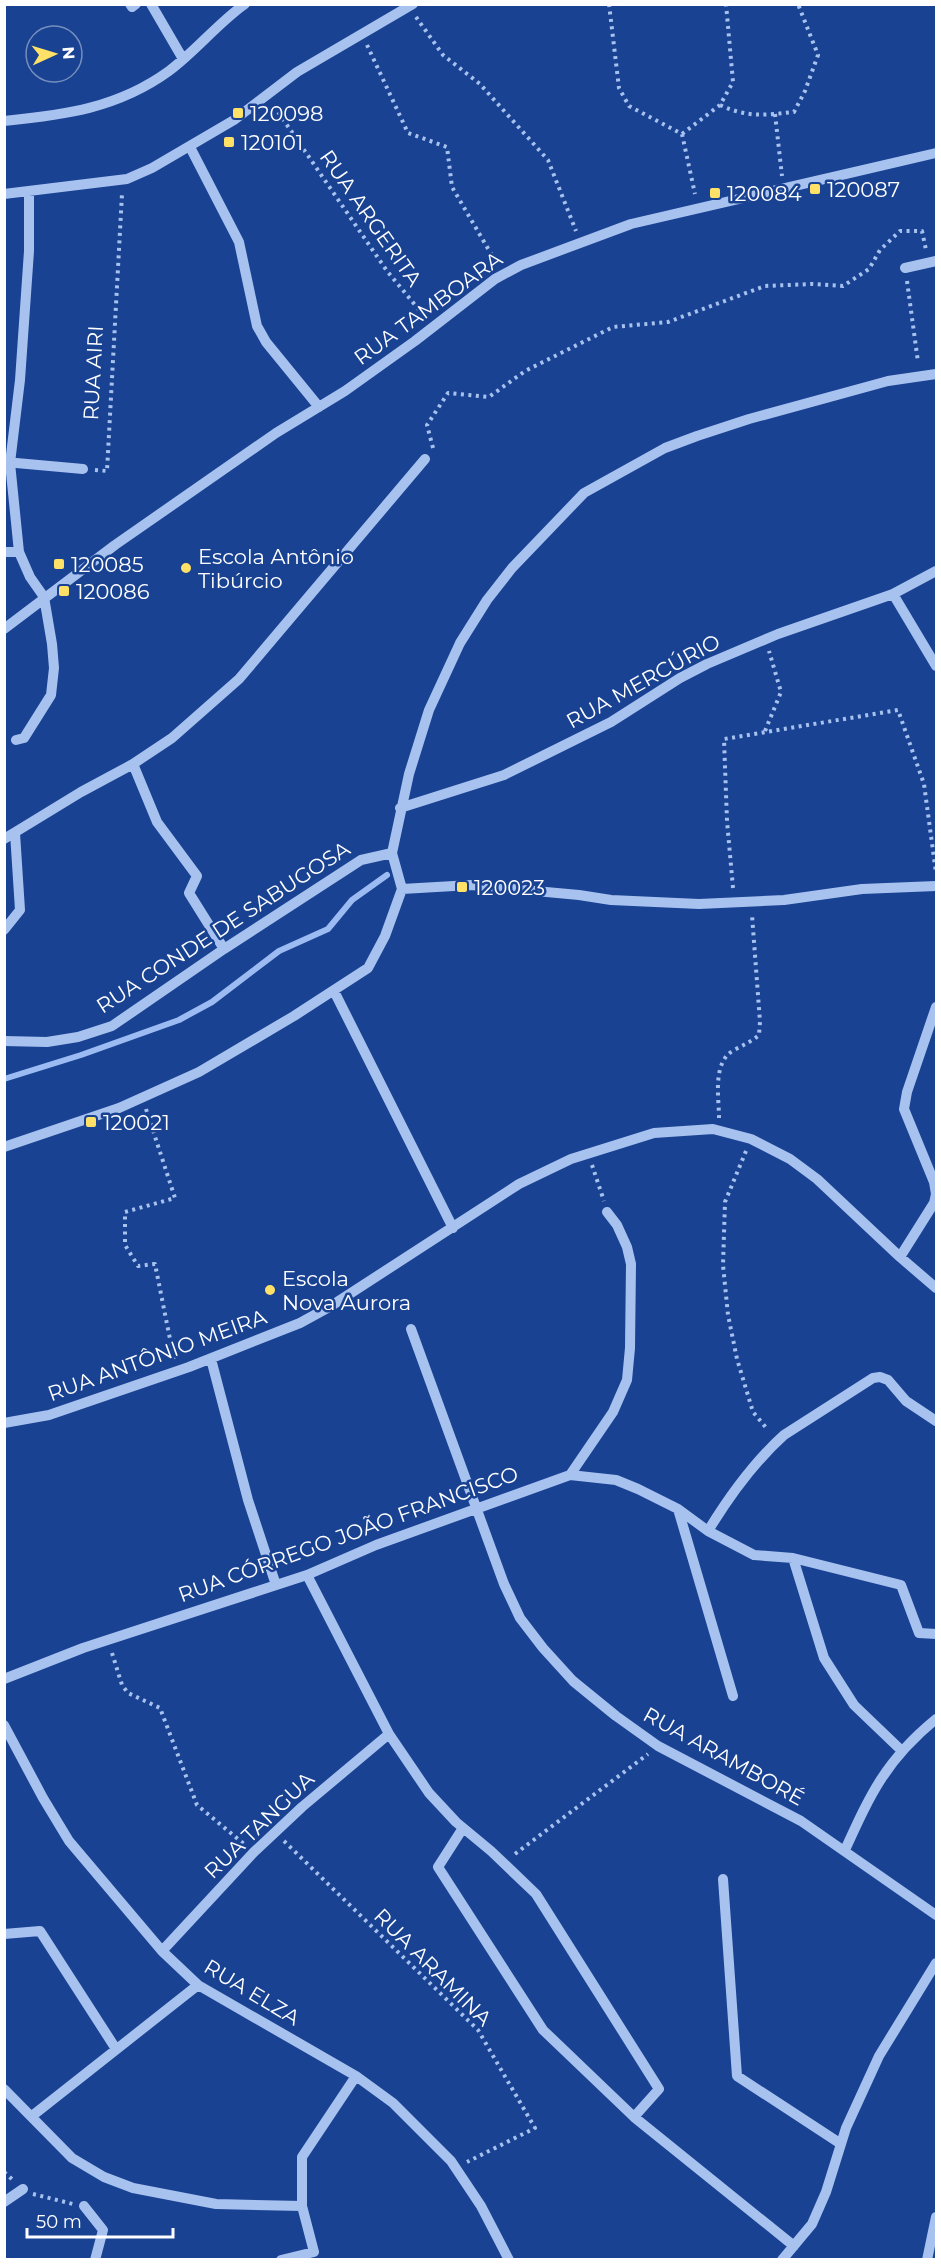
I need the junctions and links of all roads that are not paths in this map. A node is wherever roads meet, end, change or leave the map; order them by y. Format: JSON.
{"nodes":[{"id":1,"x":130,"y":4,"type":"edge"},
{"id":2,"x":136,"y":4,"type":"edge"},
{"id":3,"x":151,"y":4,"type":"edge"},
{"id":4,"x":245,"y":4,"type":"edge"},
{"id":5,"x":411,"y":6,"type":"edge"},
{"id":6,"x":183,"y":59,"type":"junction"},
{"id":7,"x":4,"y":121,"type":"edge"},
{"id":8,"x":189,"y":147,"type":"junction"},
{"id":9,"x":936,"y":153,"type":"edge"},
{"id":10,"x":28,"y":192,"type":"junction"},
{"id":11,"x":4,"y":194,"type":"edge"},
{"id":12,"x":933,"y":262,"type":"edge"},
{"id":13,"x":905,"y":268,"type":"road end"},
{"id":14,"x":936,"y":374,"type":"edge"},
{"id":15,"x":319,"y":407,"type":"junction"},
{"id":16,"x":425,"y":459,"type":"road end"},
{"id":17,"x":7,"y":463,"type":"edge"},
{"id":18,"x":83,"y":469,"type":"road end"},
{"id":19,"x":4,"y":552,"type":"edge"},
{"id":20,"x":19,"y":552,"type":"junction"},
{"id":21,"x":936,"y":571,"type":"edge"},
{"id":22,"x":893,"y":594,"type":"junction"},
{"id":23,"x":44,"y":597,"type":"junction"},
{"id":24,"x":4,"y":629,"type":"edge"},
{"id":25,"x":936,"y":666,"type":"edge"},
{"id":26,"x":16,"y":740,"type":"dead end"},
{"id":27,"x":134,"y":764,"type":"junction"},
{"id":28,"x":400,"y":808,"type":"junction"},
{"id":29,"x":15,"y":832,"type":"junction"},
{"id":30,"x":4,"y":839,"type":"edge"},
{"id":31,"x":392,"y":853,"type":"junction"},
{"id":32,"x":936,"y":886,"type":"edge"},
{"id":33,"x":402,"y":889,"type":"junction"},
{"id":34,"x":4,"y":930,"type":"edge"},
{"id":35,"x":224,"y":949,"type":"junction"},
{"id":36,"x":334,"y":991,"type":"junction"},
{"id":37,"x":936,"y":1007,"type":"edge"},
{"id":38,"x":4,"y":1041,"type":"edge"},
{"id":39,"x":4,"y":1148,"type":"edge"},
{"id":40,"x":607,"y":1212,"type":"road end"},
{"id":41,"x":453,"y":1228,"type":"junction"},
{"id":42,"x":900,"y":1257,"type":"junction"},
{"id":43,"x":936,"y":1288,"type":"edge"},
{"id":44,"x":411,"y":1329,"type":"dead end"},
{"id":45,"x":211,"y":1359,"type":"junction"},
{"id":46,"x":936,"y":1421,"type":"edge"},
{"id":47,"x":4,"y":1424,"type":"edge"},
{"id":48,"x":570,"y":1475,"type":"junction"},
{"id":49,"x":476,"y":1507,"type":"junction"},
{"id":50,"x":678,"y":1509,"type":"junction"},
{"id":51,"x":708,"y":1531,"type":"junction"},
{"id":52,"x":793,"y":1558,"type":"junction"},
{"id":53,"x":307,"y":1575,"type":"junction"},
{"id":54,"x":276,"y":1585,"type":"junction"},
{"id":55,"x":936,"y":1634,"type":"edge"},
{"id":56,"x":4,"y":1679,"type":"edge"},
{"id":57,"x":733,"y":1696,"type":"dead end"},
{"id":58,"x":936,"y":1719,"type":"edge"},
{"id":59,"x":4,"y":1725,"type":"edge"},
{"id":60,"x":389,"y":1734,"type":"junction"},
{"id":61,"x":902,"y":1751,"type":"junction"},
{"id":62,"x":463,"y":1828,"type":"junction"},
{"id":63,"x":845,"y":1850,"type":"junction"},
{"id":64,"x":723,"y":1879,"type":"dead end"},
{"id":65,"x":936,"y":1916,"type":"edge"},
{"id":66,"x":4,"y":1934,"type":"edge"},
{"id":67,"x":162,"y":1951,"type":"junction"},
{"id":68,"x":936,"y":1963,"type":"edge"},
{"id":69,"x":198,"y":1985,"type":"junction"},
{"id":70,"x":116,"y":2049,"type":"junction"},
{"id":71,"x":356,"y":2076,"type":"junction"},
{"id":72,"x":4,"y":2089,"type":"edge"},
{"id":73,"x":32,"y":2116,"type":"junction"},
{"id":74,"x":634,"y":2117,"type":"junction"},
{"id":75,"x":841,"y":2144,"type":"junction"},
{"id":76,"x":23,"y":2189,"type":"road end"},
{"id":77,"x":4,"y":2202,"type":"edge"},
{"id":78,"x":84,"y":2206,"type":"road end"},
{"id":79,"x":302,"y":2206,"type":"junction"},
{"id":80,"x":936,"y":2217,"type":"edge"},
{"id":81,"x":794,"y":2246,"type":"junction"},
{"id":82,"x":95,"y":2259,"type":"edge"},
{"id":83,"x":281,"y":2259,"type":"edge"},
{"id":84,"x":508,"y":2259,"type":"edge"},
{"id":85,"x":782,"y":2259,"type":"edge"},
{"id":86,"x":927,"y":2259,"type":"edge"}],
"edges":[{"from":1,"to":2,"type":"street"},
{"from":3,"to":6,"type":"street"},
{"from":4,"to":6,"type":"street"},
{"from":5,"to":8,"type":"street"},
{"from":6,"to":7,"type":"street"},
{"from":8,"to":10,"type":"street"},
{"from":8,"to":15,"type":"street"},
{"from":9,"to":15,"type":"street","name":"RUA TAMBOARA"},
{"from":10,"to":11,"type":"street"},
{"from":10,"to":17,"type":"street"},
{"from":12,"to":13,"type":"street"},
{"from":14,"to":28,"type":"street"},
{"from":15,"to":23,"type":"street","name":"RUA TAMBOARA"},
{"from":16,"to":27,"type":"street"},
{"from":17,"to":18,"type":"street"},
{"from":17,"to":20,"type":"street"},
{"from":19,"to":20,"type":"street"},
{"from":20,"to":23,"type":"street"},
{"from":21,"to":22,"type":"street","name":"RUA MERCÚRIO"},
{"from":22,"to":25,"type":"street"},
{"from":22,"to":28,"type":"street","name":"RUA MERCÚRIO"},
{"from":23,"to":24,"type":"street","name":"RUA TAMBOARA"},
{"from":23,"to":26,"type":"street"},
{"from":27,"to":29,"type":"street"},
{"from":27,"to":35,"type":"street"},
{"from":28,"to":31,"type":"street"},
{"from":29,"to":30,"type":"street"},
{"from":29,"to":34,"type":"street"},
{"from":31,"to":33,"type":"street"},
{"from":31,"to":35,"type":"street","name":"RUA CONDE DE SABUGOSA"},
{"from":32,"to":33,"type":"street"},
{"from":33,"to":36,"type":"street"},
{"from":35,"to":38,"type":"street","name":"RUA CONDE DE SABUGOSA"},
{"from":36,"to":39,"type":"street"},
{"from":36,"to":41,"type":"street"},
{"from":37,"to":42,"type":"street"},
{"from":40,"to":48,"type":"street"},
{"from":41,"to":42,"type":"street","name":"RUA ANTÔNIO MEIRA"},
{"from":41,"to":45,"type":"street","name":"RUA ANTÔNIO MEIRA"},
{"from":42,"to":43,"type":"street","name":"RUA ANTÔNIO MEIRA"},
{"from":44,"to":49,"type":"street","name":"RUA ARAMBORÉ"},
{"from":45,"to":47,"type":"street","name":"RUA ANTÔNIO MEIRA"},
{"from":45,"to":54,"type":"street"},
{"from":46,"to":51,"type":"street"},
{"from":48,"to":49,"type":"street","name":"RUA CÓRREGO JOÃO FRANCISCO"},
{"from":48,"to":50,"type":"street","name":"RUA CÓRREGO JOÃO FRANCISCO"},
{"from":49,"to":53,"type":"street","name":"RUA CÓRREGO JOÃO FRANCISCO"},
{"from":49,"to":63,"type":"street","name":"RUA ARAMBORÉ"},
{"from":50,"to":51,"type":"street","name":"RUA CÓRREGO JOÃO FRANCISCO"},
{"from":50,"to":57,"type":"street"},
{"from":51,"to":52,"type":"street","name":"RUA CÓRREGO JOÃO FRANCISCO"},
{"from":52,"to":55,"type":"street","name":"RUA CÓRREGO JOÃO FRANCISCO"},
{"from":52,"to":61,"type":"street"},
{"from":53,"to":54,"type":"street","name":"RUA CÓRREGO JOÃO FRANCISCO"},
{"from":53,"to":60,"type":"street"},
{"from":54,"to":56,"type":"street","name":"RUA CÓRREGO JOÃO FRANCISCO"},
{"from":58,"to":61,"type":"street"},
{"from":59,"to":67,"type":"street","name":"RUA ELZA"},
{"from":60,"to":62,"type":"street"},
{"from":60,"to":67,"type":"street","name":"RUA TANGUA"},
{"from":61,"to":63,"type":"street"},
{"from":62,"to":74,"type":"street"},
{"from":62,"to":74,"type":"street"},
{"from":63,"to":65,"type":"street","name":"RUA ARAMBORÉ"},
{"from":64,"to":75,"type":"street"},
{"from":66,"to":70,"type":"street"},
{"from":67,"to":69,"type":"street","name":"RUA ELZA"},
{"from":68,"to":75,"type":"street"},
{"from":69,"to":70,"type":"street"},
{"from":69,"to":71,"type":"street","name":"RUA ELZA"},
{"from":70,"to":73,"type":"street"},
{"from":71,"to":79,"type":"street"},
{"from":71,"to":84,"type":"street","name":"RUA ELZA"},
{"from":72,"to":73,"type":"street"},
{"from":73,"to":79,"type":"street"},
{"from":74,"to":81,"type":"street"},
{"from":75,"to":81,"type":"street"},
{"from":76,"to":77,"type":"street"},
{"from":78,"to":82,"type":"street"},
{"from":79,"to":83,"type":"street"},
{"from":80,"to":86,"type":"street"},
{"from":81,"to":85,"type":"street"}]}
